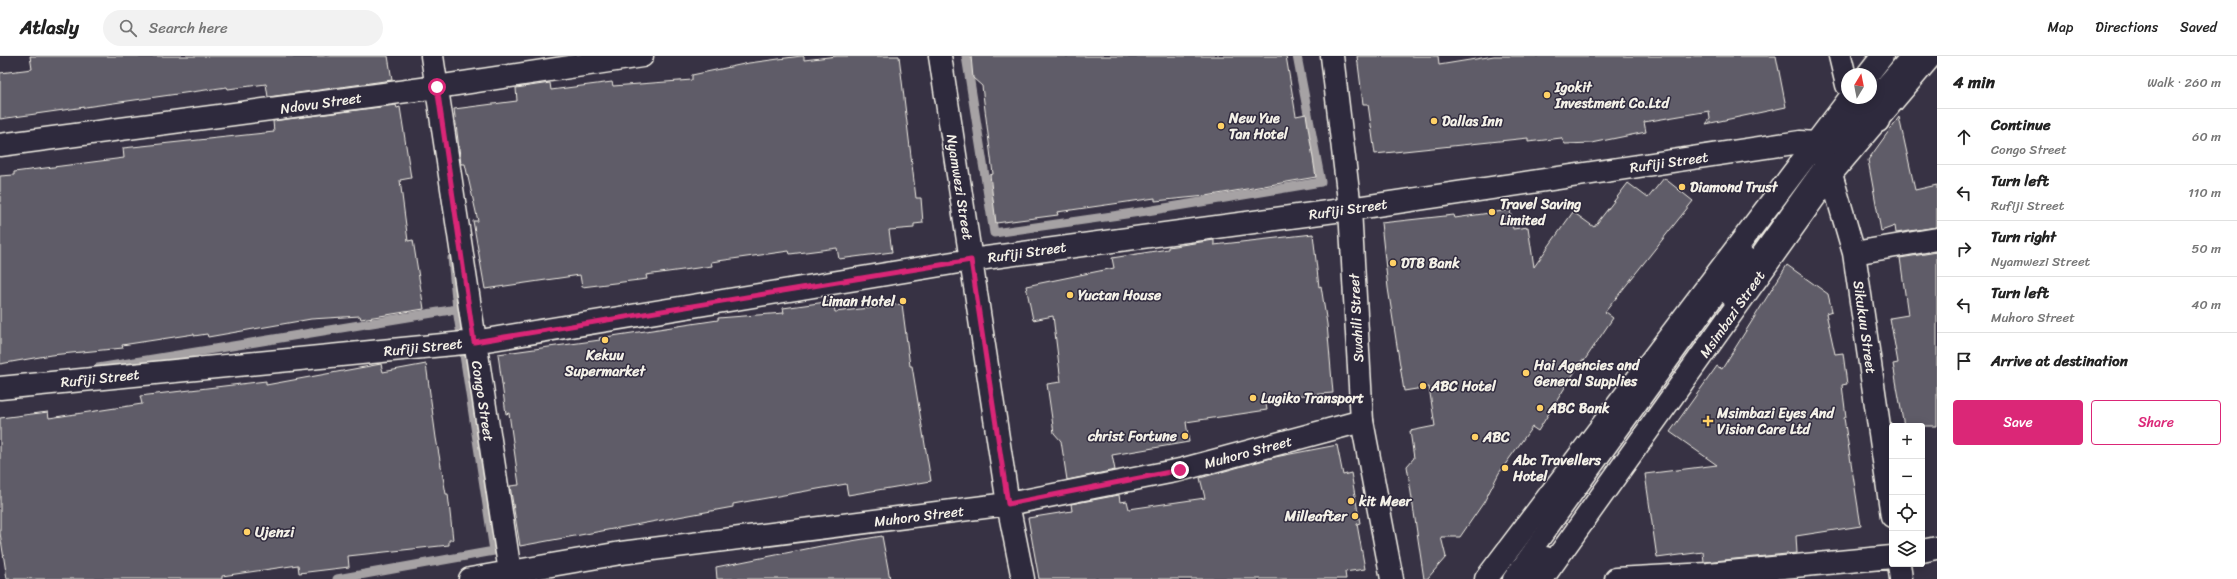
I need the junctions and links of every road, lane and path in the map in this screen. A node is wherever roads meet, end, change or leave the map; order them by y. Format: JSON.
{"nodes":[{"id":1,"x":432,"y":56,"type":"edge"},
{"id":2,"x":642,"y":56,"type":"edge"},
{"id":3,"x":940,"y":56,"type":"edge"},
{"id":4,"x":1332,"y":56,"type":"edge"},
{"id":5,"x":1840,"y":56,"type":"edge"},
{"id":6,"x":1882,"y":56,"type":"edge"},
{"id":7,"x":1894,"y":56,"type":"edge"},
{"id":8,"x":1910,"y":56,"type":"edge"},
{"id":9,"x":1931,"y":56,"type":"edge"},
{"id":10,"x":1845,"y":68,"type":"edge"},
{"id":11,"x":1873,"y":68,"type":"edge"},
{"id":12,"x":1877,"y":77,"type":"edge"},
{"id":13,"x":1877,"y":86,"type":"edge"},
{"id":14,"x":437,"y":87,"type":"junction"},
{"id":15,"x":1877,"y":90,"type":"edge"},
{"id":16,"x":1858,"y":104,"type":"edge"},
{"id":17,"x":1858,"y":104,"type":"edge"},
{"id":18,"x":0,"y":145,"type":"edge"},
{"id":19,"x":1823,"y":157,"type":"junction"},
{"id":20,"x":1350,"y":209,"type":"junction"},
{"id":21,"x":1937,"y":239,"type":"edge"},
{"id":22,"x":1854,"y":253,"type":"junction"},
{"id":23,"x":971,"y":260,"type":"junction"},
{"id":24,"x":474,"y":342,"type":"junction"},
{"id":25,"x":0,"y":388,"type":"edge"},
{"id":26,"x":1362,"y":421,"type":"junction"},
{"id":27,"x":1889,"y":495,"type":"edge"},
{"id":28,"x":1008,"y":504,"type":"junction"},
{"id":29,"x":1937,"y":548,"type":"edge"},
{"id":30,"x":1925,"y":550,"type":"edge"},
{"id":31,"x":1889,"y":556,"type":"edge"},
{"id":32,"x":1900,"y":567,"type":"edge"},
{"id":33,"x":510,"y":576,"type":"edge"},
{"id":34,"x":470,"y":579,"type":"edge"},
{"id":35,"x":1023,"y":579,"type":"edge"},
{"id":36,"x":1392,"y":579,"type":"edge"},
{"id":37,"x":1486,"y":579,"type":"edge"},
{"id":38,"x":1512,"y":579,"type":"edge"},
{"id":39,"x":1530,"y":579,"type":"edge"},
{"id":40,"x":1542,"y":579,"type":"edge"},
{"id":41,"x":1616,"y":579,"type":"edge"},
{"id":42,"x":1902,"y":579,"type":"edge"}],
"edges":[{"from":1,"to":14,"type":"street","name":"Congo Street"},
{"from":2,"to":14,"type":"street","name":"Ndovu Street"},
{"from":3,"to":23,"type":"street","name":"Nyamwezi Street"},
{"from":4,"to":20,"type":"street","name":"Swahili Street"},
{"from":5,"to":10,"type":"street"},
{"from":6,"to":11,"type":"street"},
{"from":7,"to":12,"type":"lane"},
{"from":8,"to":13,"type":"lane"},
{"from":9,"to":15,"type":"street","name":"Msimbazi Street"},
{"from":14,"to":18,"type":"street","name":"Ndovu Street"},
{"from":14,"to":24,"type":"street","name":"Congo Street"},
{"from":16,"to":19,"type":"street","name":"Msimbazi Street"},
{"from":17,"to":19,"type":"street","name":"Msimbazi Street"},
{"from":19,"to":20,"type":"street","name":"Rufiji Street"},
{"from":19,"to":22,"type":"street","name":"Sikukuu Street"},
{"from":19,"to":37,"type":"street","name":"Msimbazi Street"},
{"from":19,"to":38,"type":"lane"},
{"from":19,"to":39,"type":"lane"},
{"from":19,"to":40,"type":"street","name":"Msimbazi Street"},
{"from":20,"to":23,"type":"street","name":"Rufiji Street"},
{"from":20,"to":26,"type":"street","name":"Swahili Street"},
{"from":21,"to":22,"type":"street"},
{"from":22,"to":27,"type":"street","name":"Sikukuu Street"},
{"from":23,"to":24,"type":"street","name":"Rufiji Street"},
{"from":23,"to":28,"type":"street","name":"Nyamwezi Street"},
{"from":24,"to":25,"type":"street","name":"Rufiji Street"},
{"from":24,"to":33,"type":"street","name":"Congo Street"},
{"from":26,"to":28,"type":"street","name":"Muhoro Street"},
{"from":26,"to":36,"type":"street","name":"Swahili Street"},
{"from":28,"to":33,"type":"street","name":"Muhoro Street"},
{"from":28,"to":35,"type":"street","name":"Nyamwezi Street"},
{"from":29,"to":30,"type":"street"},
{"from":31,"to":41,"type":"street"},
{"from":32,"to":42,"type":"street"},
{"from":33,"to":34,"type":"street","name":"Muhoro Street"}]}
